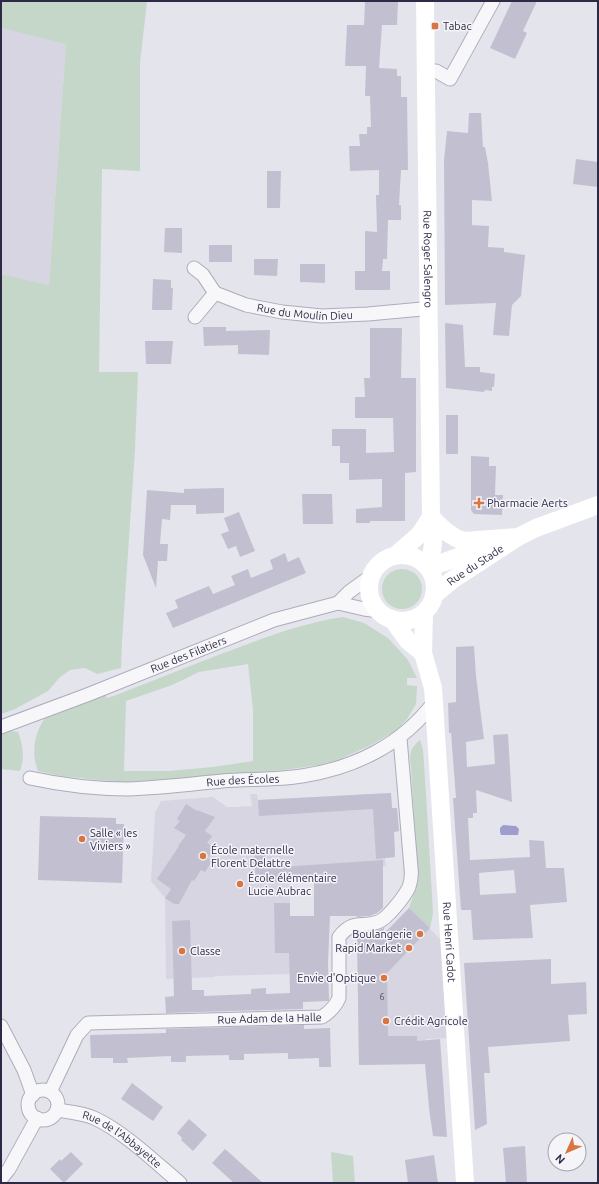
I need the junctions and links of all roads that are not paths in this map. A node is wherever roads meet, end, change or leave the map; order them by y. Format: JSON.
{"nodes":[{"id":1,"x":425,"y":1,"type":"edge"},
{"id":2,"x":493,"y":1,"type":"edge"},
{"id":3,"x":426,"y":71,"type":"junction"},
{"id":4,"x":194,"y":268,"type":"dead end"},
{"id":5,"x":215,"y":293,"type":"junction"},
{"id":6,"x":429,"y":306,"type":"junction"},
{"id":7,"x":194,"y":317,"type":"dead end"},
{"id":8,"x":598,"y":505,"type":"edge"},
{"id":9,"x":432,"y":517,"type":"junction"},
{"id":10,"x":518,"y":537,"type":"junction"},
{"id":11,"x":497,"y":538,"type":"junction"},
{"id":12,"x":396,"y":555,"type":"junction"},
{"id":13,"x":427,"y":566,"type":"junction"},
{"id":14,"x":371,"y":576,"type":"junction"},
{"id":15,"x":434,"y":595,"type":"junction"},
{"id":16,"x":338,"y":603,"type":"junction"},
{"id":17,"x":424,"y":613,"type":"junction"},
{"id":18,"x":385,"y":615,"type":"junction"},
{"id":19,"x":423,"y":653,"type":"junction"},
{"id":20,"x":434,"y":702,"type":"junction"},
{"id":21,"x":1,"y":727,"type":"edge"},
{"id":22,"x":400,"y":738,"type":"junction"},
{"id":23,"x":30,"y":778,"type":"dead end"},
{"id":24,"x":1,"y":1026,"type":"edge"},
{"id":25,"x":50,"y":1092,"type":"junction"},
{"id":26,"x":33,"y":1095,"type":"junction"},
{"id":27,"x":57,"y":1110,"type":"junction"},
{"id":28,"x":37,"y":1118,"type":"junction"},
{"id":29,"x":1,"y":1179,"type":"edge"},
{"id":30,"x":180,"y":1183,"type":"edge"},
{"id":31,"x":465,"y":1183,"type":"edge"}],
"edges":[{"from":1,"to":3,"type":"main road","name":"Rue Roger Salengro"},
{"from":2,"to":3,"type":"street"},
{"from":3,"to":6,"type":"main road","name":"Rue Roger Salengro"},
{"from":4,"to":5,"type":"street"},
{"from":5,"to":6,"type":"street","name":"Rue du Moulin Dieu"},
{"from":5,"to":7,"type":"street"},
{"from":6,"to":9,"type":"main road","name":"Rue Roger Salengro"},
{"from":8,"to":10,"type":"main road","name":"Rue du Stade"},
{"from":9,"to":11,"type":"main road","name":"Rue du Stade"},
{"from":9,"to":12,"type":"main road"},
{"from":9,"to":13,"type":"main road","name":"Rue Roger Salengro"},
{"from":10,"to":11,"type":"main road","name":"Rue du Stade"},
{"from":10,"to":15,"type":"main road","name":"Rue du Stade"},
{"from":11,"to":13,"type":"main road","name":"Rue du Stade"},
{"from":12,"to":13,"type":"main road"},
{"from":12,"to":14,"type":"main road"},
{"from":13,"to":15,"type":"main road"},
{"from":14,"to":16,"type":"street","name":"Rue des Filatiers"},
{"from":14,"to":18,"type":"main road"},
{"from":15,"to":17,"type":"main road"},
{"from":16,"to":18,"type":"street"},
{"from":16,"to":21,"type":"street","name":"Rue des Filatiers"},
{"from":17,"to":18,"type":"main road"},
{"from":17,"to":19,"type":"main road","name":"Rue Henri Cadot"},
{"from":18,"to":19,"type":"main road"},
{"from":19,"to":20,"type":"main road","name":"Rue Henri Cadot"},
{"from":20,"to":22,"type":"street","name":"Rue des Écoles"},
{"from":20,"to":31,"type":"main road","name":"Rue Henri Cadot"},
{"from":22,"to":23,"type":"street","name":"Rue des Écoles"},
{"from":22,"to":25,"type":"street","name":"Rue Adam de la Halle"},
{"from":24,"to":26,"type":"street"},
{"from":25,"to":26,"type":"street"},
{"from":25,"to":27,"type":"street"},
{"from":26,"to":28,"type":"street"},
{"from":27,"to":28,"type":"street"},
{"from":27,"to":30,"type":"street","name":"Rue de l'Abbayette"},
{"from":28,"to":29,"type":"street"}]}
